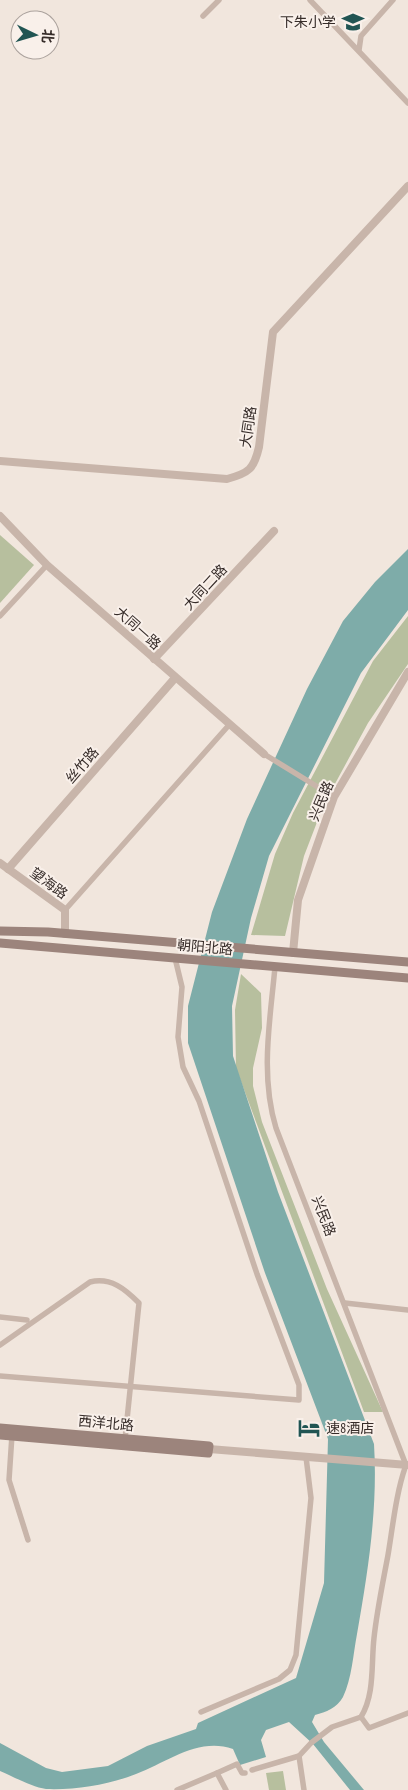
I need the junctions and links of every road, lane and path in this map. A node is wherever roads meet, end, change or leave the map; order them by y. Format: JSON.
{"nodes":[{"id":1,"x":219,"y":0,"type":"edge"},
{"id":2,"x":310,"y":0,"type":"edge"},
{"id":3,"x":393,"y":0,"type":"edge"},
{"id":4,"x":203,"y":16,"type":"dead end"},
{"id":5,"x":359,"y":50,"type":"junction"},
{"id":6,"x":408,"y":103,"type":"edge"},
{"id":7,"x":408,"y":186,"type":"edge"},
{"id":8,"x":0,"y":461,"type":"edge"},
{"id":9,"x":0,"y":516,"type":"edge"},
{"id":10,"x":274,"y":531,"type":"dead end"},
{"id":11,"x":47,"y":565,"type":"junction"},
{"id":12,"x":0,"y":616,"type":"edge"},
{"id":13,"x":154,"y":660,"type":"junction"},
{"id":14,"x":408,"y":672,"type":"edge"},
{"id":15,"x":175,"y":678,"type":"junction"},
{"id":16,"x":229,"y":725,"type":"junction"},
{"id":17,"x":264,"y":754,"type":"joint"},
{"id":18,"x":334,"y":797,"type":"junction"},
{"id":19,"x":0,"y":863,"type":"edge"},
{"id":20,"x":8,"y":869,"type":"junction"},
{"id":21,"x":65,"y":910,"type":"junction"},
{"id":22,"x":0,"y":931,"type":"edge"},
{"id":23,"x":65,"y":934,"type":"junction"},
{"id":24,"x":0,"y":943,"type":"edge"},
{"id":25,"x":293,"y":953,"type":"junction"},
{"id":26,"x":175,"y":958,"type":"junction"},
{"id":27,"x":408,"y":962,"type":"edge"},
{"id":28,"x":275,"y":967,"type":"junction"},
{"id":29,"x":408,"y":978,"type":"edge"},
{"id":30,"x":345,"y":1303,"type":"junction"},
{"id":31,"x":408,"y":1310,"type":"edge"},
{"id":32,"x":0,"y":1317,"type":"edge"},
{"id":33,"x":27,"y":1320,"type":"dead end"},
{"id":34,"x":0,"y":1346,"type":"edge"},
{"id":35,"x":0,"y":1376,"type":"edge"},
{"id":36,"x":131,"y":1386,"type":"junction"},
{"id":37,"x":0,"y":1428,"type":"edge"},
{"id":38,"x":0,"y":1435,"type":"edge"},
{"id":39,"x":12,"y":1435,"type":"junction"},
{"id":40,"x":125,"y":1438,"type":"junction"},
{"id":41,"x":209,"y":1449,"type":"junction"},
{"id":42,"x":306,"y":1457,"type":"junction"},
{"id":43,"x":407,"y":1465,"type":"edge"},
{"id":44,"x":28,"y":1540,"type":"dead end"},
{"id":45,"x":201,"y":1712,"type":"dead end"},
{"id":46,"x":408,"y":1713,"type":"edge"},
{"id":47,"x":361,"y":1716,"type":"junction"},
{"id":48,"x":299,"y":1756,"type":"junction"},
{"id":49,"x":252,"y":1770,"type":"dead end"},
{"id":50,"x":217,"y":1773,"type":"junction"},
{"id":51,"x":245,"y":1773,"type":"dead end"},
{"id":52,"x":177,"y":1790,"type":"edge"},
{"id":53,"x":226,"y":1790,"type":"edge"},
{"id":54,"x":304,"y":1790,"type":"edge"}],
"edges":[{"from":1,"to":4,"type":"street"},
{"from":2,"to":5,"type":"street"},
{"from":3,"to":5,"type":"street"},
{"from":5,"to":6,"type":"street"},
{"from":7,"to":8,"type":"street","name":"大同路"},
{"from":9,"to":11,"type":"street","name":"大同一路"},
{"from":10,"to":13,"type":"street","name":"大同二路"},
{"from":11,"to":12,"type":"street"},
{"from":11,"to":13,"type":"street","name":"大同一路"},
{"from":13,"to":15,"type":"street","name":"大同一路"},
{"from":14,"to":18,"type":"street","name":"兴民路"},
{"from":15,"to":16,"type":"street","name":"大同一路"},
{"from":15,"to":20,"type":"street","name":"丝竹路"},
{"from":16,"to":17,"type":"street","name":"大同一路"},
{"from":16,"to":21,"type":"street"},
{"from":17,"to":18,"type":"street"},
{"from":18,"to":25,"type":"street","name":"兴民路"},
{"from":19,"to":20,"type":"street","name":"望海路"},
{"from":20,"to":21,"type":"street","name":"望海路"},
{"from":21,"to":23,"type":"street","name":"望海路"},
{"from":22,"to":23,"type":"main road","name":"朝阳北路"},
{"from":23,"to":25,"type":"main road","name":"朝阳北路"},
{"from":24,"to":26,"type":"main road","name":"朝阳北路"},
{"from":25,"to":27,"type":"main road","name":"朝阳北路"},
{"from":26,"to":28,"type":"main road","name":"朝阳北路"},
{"from":26,"to":36,"type":"street"},
{"from":28,"to":29,"type":"main road","name":"朝阳北路"},
{"from":28,"to":30,"type":"street","name":"兴民路"},
{"from":30,"to":31,"type":"street"},
{"from":30,"to":43,"type":"street","name":"兴民路"},
{"from":32,"to":33,"type":"street"},
{"from":34,"to":36,"type":"street"},
{"from":35,"to":36,"type":"street"},
{"from":36,"to":40,"type":"street"},
{"from":37,"to":40,"type":"main road","name":"西洋北路"},
{"from":38,"to":39,"type":"main road","name":"西洋北路"},
{"from":39,"to":41,"type":"main road","name":"西洋北路"},
{"from":39,"to":44,"type":"street"},
{"from":40,"to":41,"type":"main road","name":"西洋北路"},
{"from":41,"to":42,"type":"street","name":"西洋北路"},
{"from":42,"to":43,"type":"street","name":"西洋北路"},
{"from":42,"to":45,"type":"street"},
{"from":43,"to":47,"type":"street"},
{"from":46,"to":47,"type":"street"},
{"from":47,"to":48,"type":"street"},
{"from":48,"to":49,"type":"street"},
{"from":48,"to":54,"type":"street"},
{"from":50,"to":51,"type":"street"},
{"from":50,"to":52,"type":"street"},
{"from":50,"to":53,"type":"street"}]}
